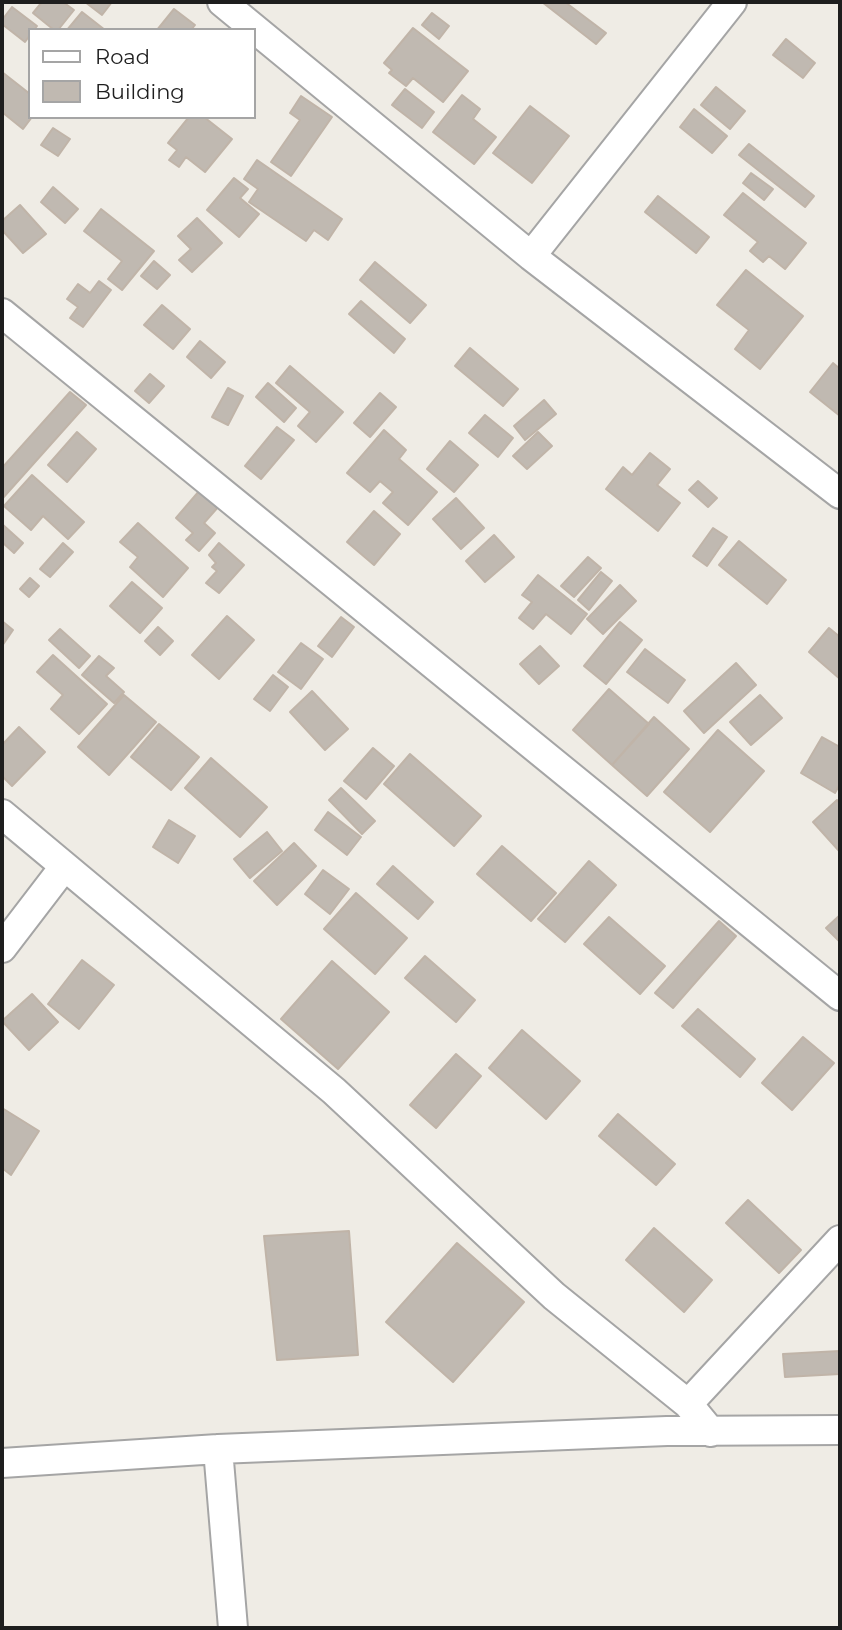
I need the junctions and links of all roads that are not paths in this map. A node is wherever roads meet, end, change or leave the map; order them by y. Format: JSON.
{"nodes":[{"id":1,"x":732,"y":2,"type":"edge"},
{"id":2,"x":237,"y":7,"type":"edge"},
{"id":3,"x":531,"y":256,"type":"junction"},
{"id":4,"x":2,"y":313,"type":"edge"},
{"id":5,"x":839,"y":492,"type":"edge"},
{"id":6,"x":2,"y":814,"type":"edge"},
{"id":7,"x":64,"y":867,"type":"junction"},
{"id":8,"x":2,"y":948,"type":"edge"},
{"id":9,"x":840,"y":996,"type":"edge"},
{"id":10,"x":840,"y":1240,"type":"edge"},
{"id":11,"x":688,"y":1404,"type":"junction"},
{"id":12,"x":840,"y":1430,"type":"edge"},
{"id":13,"x":711,"y":1432,"type":"junction"},
{"id":14,"x":218,"y":1449,"type":"junction"},
{"id":15,"x":2,"y":1462,"type":"edge"},
{"id":16,"x":233,"y":1628,"type":"edge"}],
"edges":[{"from":1,"to":3,"type":"street"},
{"from":2,"to":3,"type":"street"},
{"from":3,"to":5,"type":"street"},
{"from":4,"to":9,"type":"street"},
{"from":6,"to":7,"type":"street"},
{"from":7,"to":8,"type":"street"},
{"from":7,"to":11,"type":"street"},
{"from":10,"to":11,"type":"street"},
{"from":11,"to":13,"type":"street"},
{"from":12,"to":13,"type":"street"},
{"from":13,"to":14,"type":"street"},
{"from":14,"to":15,"type":"street"},
{"from":14,"to":16,"type":"street"}]}
